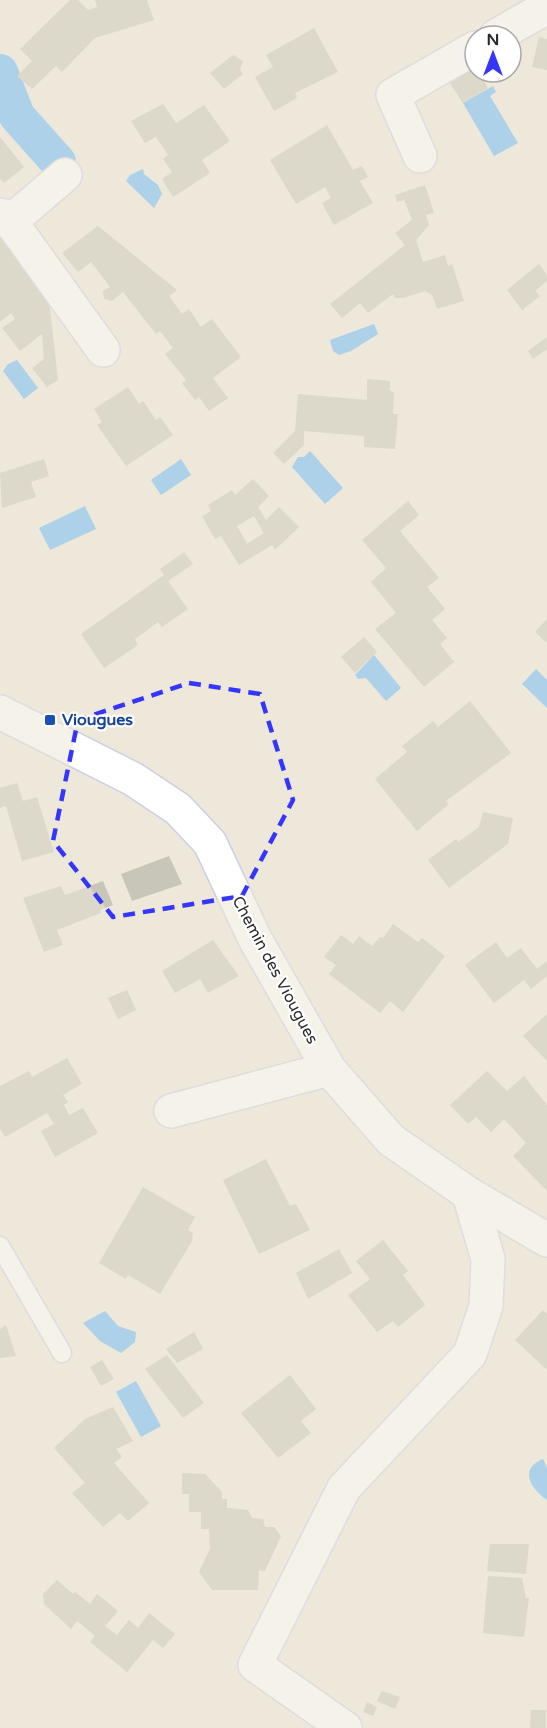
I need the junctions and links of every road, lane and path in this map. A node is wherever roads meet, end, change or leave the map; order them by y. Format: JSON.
{"nodes":[{"id":1,"x":547,"y":7,"type":"edge"},
{"id":2,"x":517,"y":24,"type":"edge"},
{"id":3,"x":463,"y":55,"type":"edge"},
{"id":4,"x":420,"y":156,"type":"dead end"},
{"id":5,"x":65,"y":175,"type":"dead end"},
{"id":6,"x":5,"y":219,"type":"edge"},
{"id":7,"x":103,"y":350,"type":"dead end"},
{"id":8,"x":0,"y":712,"type":"edge"},
{"id":9,"x":329,"y":1070,"type":"junction"},
{"id":10,"x":171,"y":1112,"type":"dead end"},
{"id":11,"x":469,"y":1194,"type":"junction"},
{"id":12,"x":547,"y":1240,"type":"edge"},
{"id":13,"x":0,"y":1246,"type":"edge"},
{"id":14,"x":62,"y":1353,"type":"dead end"},
{"id":15,"x":345,"y":1728,"type":"edge"}],
"edges":[{"from":1,"to":2,"type":"street"},
{"from":3,"to":4,"type":"street"},
{"from":5,"to":6,"type":"street"},
{"from":6,"to":7,"type":"street"},
{"from":8,"to":9,"type":"street","name":"Chemin des Viougues"},
{"from":9,"to":10,"type":"street"},
{"from":9,"to":11,"type":"street","name":"Chemin des Viougues"},
{"from":11,"to":12,"type":"street","name":"Chemin des Viougues"},
{"from":11,"to":15,"type":"street"},
{"from":13,"to":14,"type":"lane"}]}
